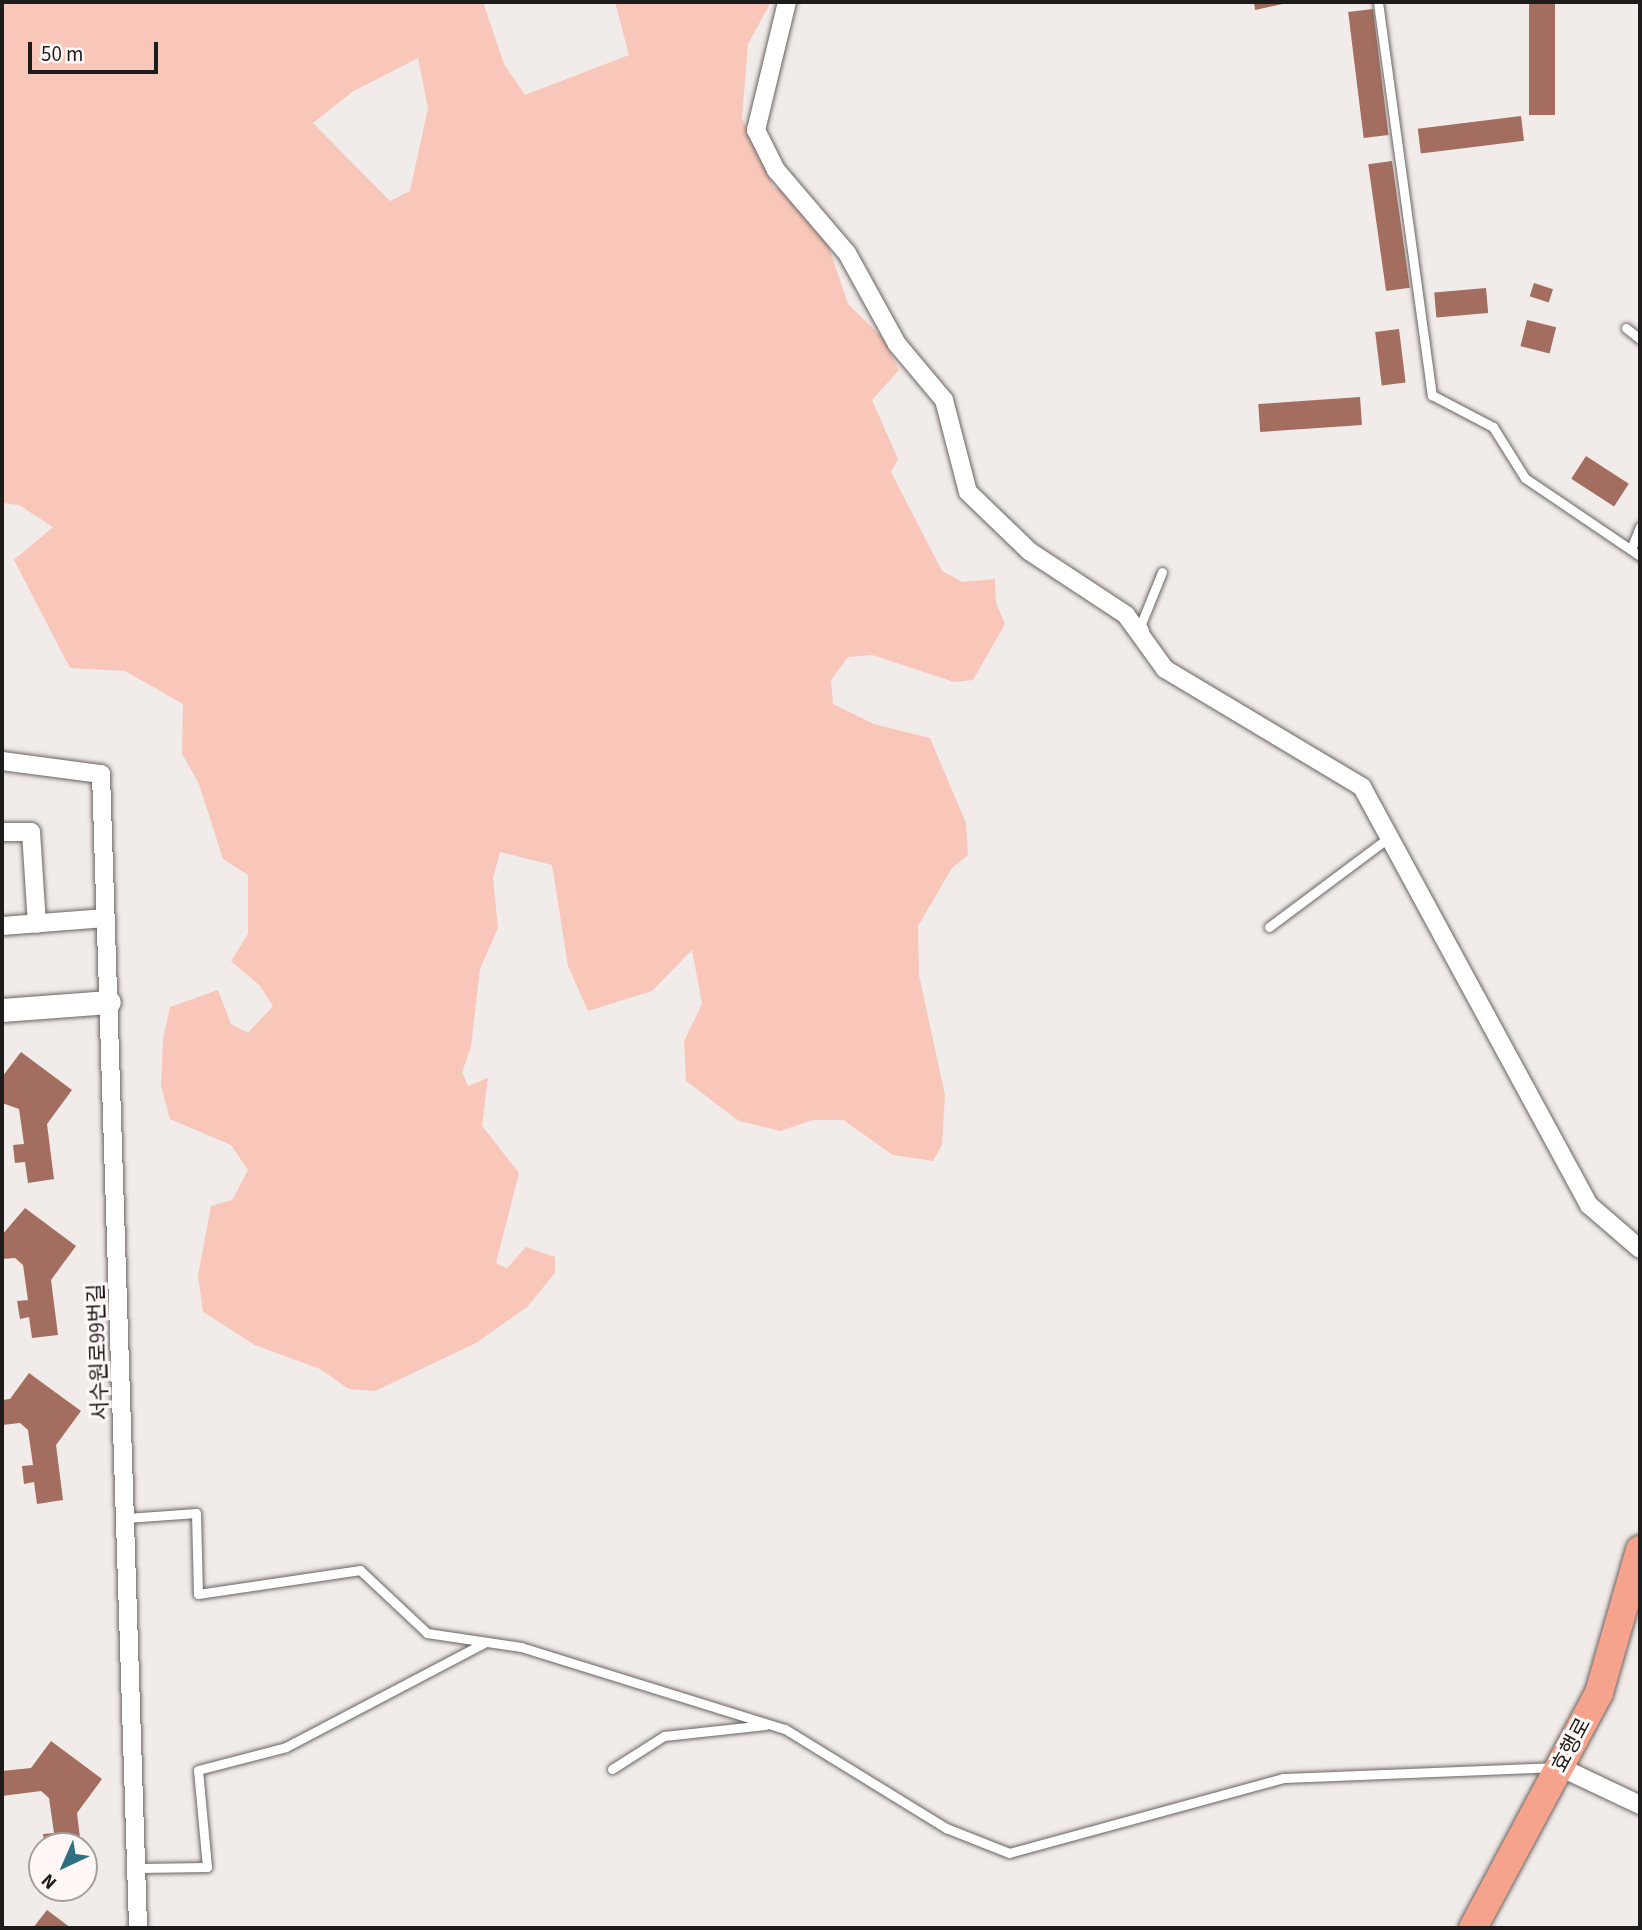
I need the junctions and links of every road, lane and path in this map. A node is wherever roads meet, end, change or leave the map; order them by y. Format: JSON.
{"nodes":[{"id":1,"x":787,"y":2,"type":"edge"},
{"id":2,"x":1378,"y":2,"type":"edge"},
{"id":3,"x":1626,"y":328,"type":"dead end"},
{"id":4,"x":1640,"y":339,"type":"edge"},
{"id":5,"x":1640,"y":527,"type":"edge"},
{"id":6,"x":1631,"y":549,"type":"junction"},
{"id":7,"x":1640,"y":556,"type":"edge"},
{"id":8,"x":1161,"y":572,"type":"dead end"},
{"id":9,"x":1165,"y":669,"type":"junction"},
{"id":10,"x":2,"y":761,"type":"edge"},
{"id":11,"x":2,"y":832,"type":"edge"},
{"id":12,"x":1388,"y":838,"type":"junction"},
{"id":13,"x":106,"y":918,"type":"junction"},
{"id":14,"x":37,"y":923,"type":"junction"},
{"id":15,"x":2,"y":926,"type":"edge"},
{"id":16,"x":1269,"y":927,"type":"dead end"},
{"id":17,"x":109,"y":1002,"type":"junction"},
{"id":18,"x":2,"y":1010,"type":"edge"},
{"id":19,"x":1640,"y":1249,"type":"edge"},
{"id":20,"x":127,"y":1518,"type":"junction"},
{"id":21,"x":1640,"y":1550,"type":"edge"},
{"id":22,"x":486,"y":1642,"type":"junction"},
{"id":23,"x":768,"y":1724,"type":"junction"},
{"id":24,"x":1560,"y":1767,"type":"junction"},
{"id":25,"x":612,"y":1769,"type":"dead end"},
{"id":26,"x":1640,"y":1805,"type":"edge"},
{"id":27,"x":139,"y":1868,"type":"junction"},
{"id":28,"x":138,"y":1928,"type":"edge"},
{"id":29,"x":1473,"y":1928,"type":"edge"}],
"edges":[{"from":1,"to":9,"type":"street"},
{"from":2,"to":6,"type":"lane"},
{"from":3,"to":4,"type":"lane"},
{"from":5,"to":6,"type":"lane"},
{"from":6,"to":7,"type":"lane"},
{"from":8,"to":9,"type":"lane"},
{"from":9,"to":12,"type":"street"},
{"from":10,"to":13,"type":"street","name":"서수원로99번길"},
{"from":11,"to":14,"type":"street"},
{"from":12,"to":16,"type":"lane"},
{"from":12,"to":19,"type":"street"},
{"from":13,"to":14,"type":"street"},
{"from":13,"to":17,"type":"street","name":"서수원로99번길"},
{"from":14,"to":15,"type":"street"},
{"from":17,"to":18,"type":"street"},
{"from":17,"to":20,"type":"street","name":"서수원로99번길"},
{"from":20,"to":22,"type":"lane"},
{"from":20,"to":27,"type":"street","name":"서수원로99번길"},
{"from":21,"to":24,"type":"main road","name":"효행로"},
{"from":22,"to":23,"type":"lane"},
{"from":22,"to":27,"type":"lane"},
{"from":23,"to":24,"type":"lane"},
{"from":23,"to":25,"type":"lane"},
{"from":24,"to":26,"type":"street"},
{"from":24,"to":29,"type":"main road","name":"효행로"},
{"from":27,"to":28,"type":"street","name":"서수원로99번길"}]}
